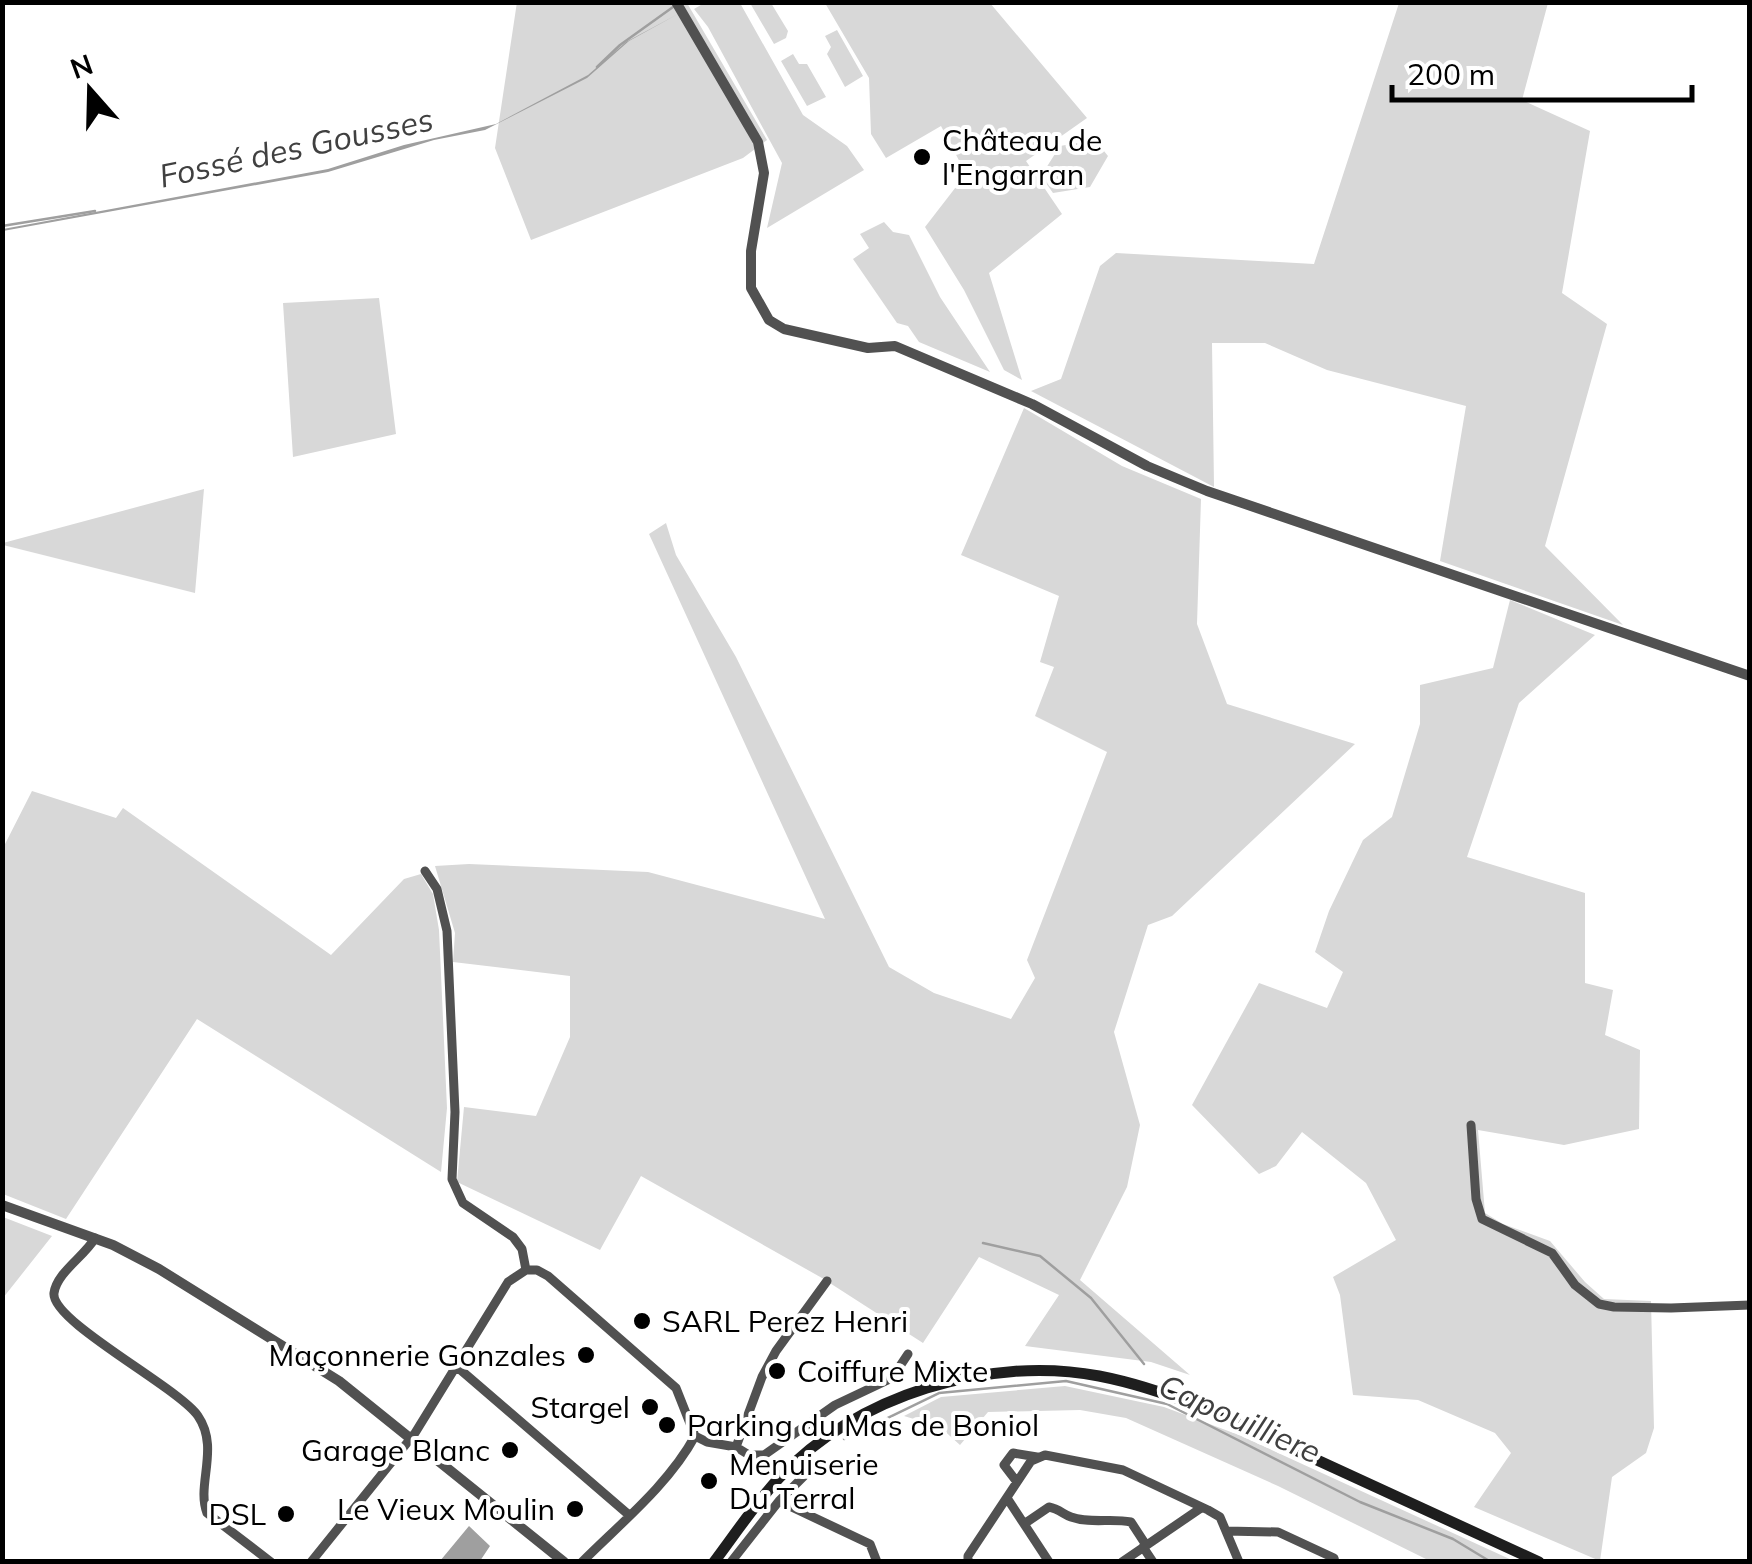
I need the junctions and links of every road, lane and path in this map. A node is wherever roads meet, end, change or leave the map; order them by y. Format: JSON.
{"nodes":[{"id":1,"x":676,"y":2,"type":"edge"},
{"id":2,"x":1750,"y":676,"type":"edge"},
{"id":3,"x":425,"y":871,"type":"dead end"},
{"id":4,"x":1471,"y":1125,"type":"dead end"},
{"id":5,"x":2,"y":1205,"type":"edge"},
{"id":6,"x":95,"y":1238,"type":"junction"},
{"id":7,"x":526,"y":1270,"type":"junction"},
{"id":8,"x":827,"y":1282,"type":"dead end"},
{"id":9,"x":1750,"y":1305,"type":"edge"},
{"id":10,"x":908,"y":1354,"type":"dead end"},
{"id":11,"x":456,"y":1366,"type":"junction"},
{"id":12,"x":411,"y":1436,"type":"junction"},
{"id":13,"x":695,"y":1436,"type":"junction"},
{"id":14,"x":736,"y":1447,"type":"junction"},
{"id":15,"x":1037,"y":1457,"type":"junction"},
{"id":16,"x":811,"y":1469,"type":"dead end"},
{"id":17,"x":1017,"y":1482,"type":"junction"},
{"id":18,"x":1007,"y":1498,"type":"junction"},
{"id":19,"x":779,"y":1501,"type":"junction"},
{"id":20,"x":1201,"y":1508,"type":"junction"},
{"id":21,"x":629,"y":1515,"type":"junction"},
{"id":22,"x":1024,"y":1524,"type":"junction"},
{"id":23,"x":1226,"y":1531,"type":"junction"},
{"id":24,"x":1145,"y":1546,"type":"junction"},
{"id":25,"x":272,"y":1562,"type":"edge"},
{"id":26,"x":311,"y":1562,"type":"edge"},
{"id":27,"x":564,"y":1562,"type":"edge"},
{"id":28,"x":582,"y":1562,"type":"edge"},
{"id":29,"x":714,"y":1562,"type":"edge"},
{"id":30,"x":731,"y":1562,"type":"edge"},
{"id":31,"x":877,"y":1562,"type":"edge"},
{"id":32,"x":968,"y":1562,"type":"edge"},
{"id":33,"x":1048,"y":1562,"type":"edge"},
{"id":34,"x":1122,"y":1562,"type":"edge"},
{"id":35,"x":1153,"y":1562,"type":"edge"},
{"id":36,"x":1238,"y":1562,"type":"edge"},
{"id":37,"x":1335,"y":1562,"type":"edge"},
{"id":38,"x":1538,"y":1562,"type":"edge"}],
"edges":[{"from":1,"to":2,"type":"street"},
{"from":3,"to":7,"type":"street"},
{"from":4,"to":9,"type":"street"},
{"from":5,"to":6,"type":"street"},
{"from":6,"to":12,"type":"street"},
{"from":6,"to":25,"type":"street"},
{"from":7,"to":11,"type":"street"},
{"from":7,"to":13,"type":"street"},
{"from":8,"to":14,"type":"street"},
{"from":10,"to":14,"type":"street"},
{"from":11,"to":12,"type":"street"},
{"from":11,"to":21,"type":"street"},
{"from":12,"to":26,"type":"street"},
{"from":12,"to":27,"type":"street"},
{"from":13,"to":14,"type":"street"},
{"from":13,"to":21,"type":"street"},
{"from":15,"to":17,"type":"street"},
{"from":15,"to":17,"type":"street"},
{"from":15,"to":20,"type":"street"},
{"from":16,"to":19,"type":"street"},
{"from":17,"to":18,"type":"street"},
{"from":18,"to":22,"type":"street"},
{"from":18,"to":32,"type":"street"},
{"from":19,"to":30,"type":"street"},
{"from":19,"to":31,"type":"street"},
{"from":20,"to":23,"type":"street"},
{"from":20,"to":24,"type":"street"},
{"from":21,"to":28,"type":"street"},
{"from":22,"to":24,"type":"street"},
{"from":22,"to":33,"type":"street"},
{"from":23,"to":36,"type":"street"},
{"from":23,"to":37,"type":"street"},
{"from":24,"to":34,"type":"street"},
{"from":24,"to":35,"type":"street"},
{"from":29,"to":38,"type":"main road"}]}
